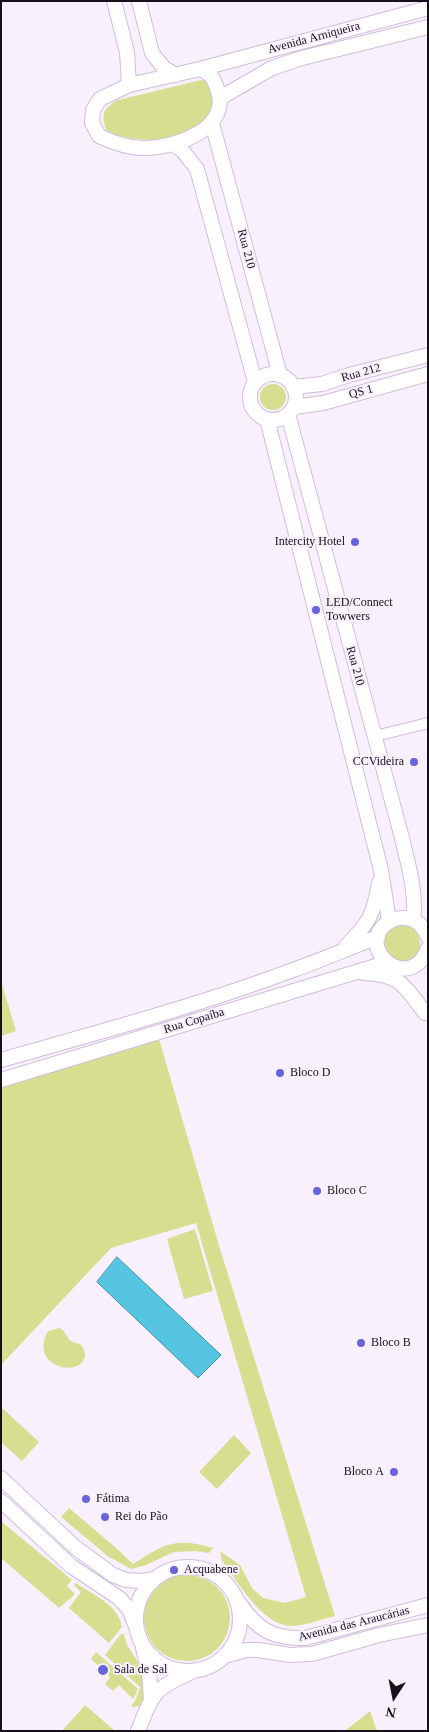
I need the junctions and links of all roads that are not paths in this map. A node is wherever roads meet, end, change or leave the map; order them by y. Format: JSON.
{"nodes":[{"id":1,"x":114,"y":1,"type":"edge"},
{"id":2,"x":138,"y":1,"type":"edge"},
{"id":3,"x":428,"y":8,"type":"edge"},
{"id":4,"x":428,"y":27,"type":"edge"},
{"id":5,"x":200,"y":69,"type":"junction"},
{"id":6,"x":176,"y":75,"type":"junction"},
{"id":7,"x":129,"y":85,"type":"junction"},
{"id":8,"x":220,"y":98,"type":"junction"},
{"id":9,"x":212,"y":123,"type":"junction"},
{"id":10,"x":172,"y":144,"type":"junction"},
{"id":11,"x":428,"y":355,"type":"edge"},
{"id":12,"x":428,"y":374,"type":"edge"},
{"id":13,"x":280,"y":375,"type":"junction"},
{"id":14,"x":255,"y":382,"type":"junction"},
{"id":15,"x":293,"y":387,"type":"junction"},
{"id":16,"x":291,"y":410,"type":"junction"},
{"id":17,"x":267,"y":419,"type":"junction"},
{"id":18,"x":428,"y":723,"type":"edge"},
{"id":19,"x":375,"y":736,"type":"junction"},
{"id":20,"x":381,"y":870,"type":"junction"},
{"id":21,"x":414,"y":920,"type":"junction"},
{"id":22,"x":389,"y":921,"type":"junction"},
{"id":23,"x":378,"y":936,"type":"junction"},
{"id":24,"x":428,"y":937,"type":"edge"},
{"id":25,"x":428,"y":949,"type":"edge"},
{"id":26,"x":343,"y":950,"type":"junction"},
{"id":27,"x":392,"y":965,"type":"junction"},
{"id":28,"x":357,"y":972,"type":"junction"},
{"id":29,"x":426,"y":1019,"type":"edge"},
{"id":30,"x":1,"y":1060,"type":"edge"},
{"id":31,"x":1,"y":1080,"type":"edge"},
{"id":32,"x":1,"y":1478,"type":"edge"},
{"id":33,"x":1,"y":1501,"type":"edge"},
{"id":34,"x":154,"y":1579,"type":"junction"},
{"id":35,"x":236,"y":1600,"type":"junction"},
{"id":36,"x":428,"y":1605,"type":"edge"},
{"id":37,"x":374,"y":1619,"type":"junction"},
{"id":38,"x":428,"y":1626,"type":"edge"},
{"id":39,"x":332,"y":1631,"type":"junction"},
{"id":40,"x":138,"y":1633,"type":"junction"},
{"id":41,"x":377,"y":1636,"type":"junction"},
{"id":42,"x":336,"y":1648,"type":"junction"},
{"id":43,"x":224,"y":1656,"type":"junction"},
{"id":44,"x":199,"y":1670,"type":"junction"},
{"id":45,"x":150,"y":1699,"type":"junction"},
{"id":46,"x":138,"y":1731,"type":"edge"}],
"edges":[{"from":1,"to":7,"type":"main road"},
{"from":2,"to":6,"type":"main road"},
{"from":3,"to":5,"type":"main road","name":"Avenida Arniqueira"},
{"from":4,"to":8,"type":"main road","name":"Avenida Arniqueira"},
{"from":5,"to":6,"type":"main road","name":"Avenida Arniqueira"},
{"from":5,"to":8,"type":"main road"},
{"from":6,"to":7,"type":"main road","name":"Avenida Arniqueira"},
{"from":7,"to":10,"type":"main road","name":"Avenida Arniqueira"},
{"from":8,"to":9,"type":"main road"},
{"from":9,"to":10,"type":"main road","name":"Avenida Arniqueira"},
{"from":9,"to":13,"type":"main road","name":"Rua 210"},
{"from":10,"to":14,"type":"main road"},
{"from":11,"to":15,"type":"main road","name":"Rua 212"},
{"from":12,"to":16,"type":"main road","name":"QS 1"},
{"from":13,"to":14,"type":"main road"},
{"from":13,"to":15,"type":"main road"},
{"from":14,"to":17,"type":"main road"},
{"from":15,"to":16,"type":"main road"},
{"from":16,"to":17,"type":"main road"},
{"from":16,"to":19,"type":"main road","name":"Rua 210"},
{"from":17,"to":20,"type":"main road","name":"Rua 210"},
{"from":18,"to":19,"type":"street"},
{"from":19,"to":21,"type":"main road","name":"Rua 210"},
{"from":20,"to":22,"type":"main road","name":"Rua 210"},
{"from":20,"to":26,"type":"main road"},
{"from":21,"to":22,"type":"main road"},
{"from":21,"to":24,"type":"main road"},
{"from":22,"to":23,"type":"main road"},
{"from":23,"to":26,"type":"main road","name":"Rua Copaíba"},
{"from":23,"to":27,"type":"main road"},
{"from":25,"to":27,"type":"main road","name":"Rua Copaíba"},
{"from":26,"to":30,"type":"main road","name":"Rua Copaíba"},
{"from":27,"to":28,"type":"main road","name":"Rua Copaíba"},
{"from":27,"to":29,"type":"main road"},
{"from":28,"to":29,"type":"main road"},
{"from":28,"to":31,"type":"main road","name":"Rua Copaíba"},
{"from":32,"to":34,"type":"main road"},
{"from":33,"to":40,"type":"main road"},
{"from":34,"to":35,"type":"main road"},
{"from":34,"to":40,"type":"main road"},
{"from":35,"to":39,"type":"main road","name":"Avenida das Araucárias"},
{"from":35,"to":43,"type":"main road"},
{"from":36,"to":37,"type":"main road","name":"Avenida das Araucárias"},
{"from":37,"to":39,"type":"main road","name":"Avenida das Araucárias"},
{"from":37,"to":41,"type":"main road"},
{"from":38,"to":41,"type":"main road","name":"Avenida das Araucárias"},
{"from":39,"to":42,"type":"main road"},
{"from":40,"to":44,"type":"main road"},
{"from":40,"to":45,"type":"main road"},
{"from":41,"to":42,"type":"main road","name":"Avenida das Araucárias"},
{"from":42,"to":43,"type":"main road","name":"Avenida das Araucárias"},
{"from":43,"to":44,"type":"main road"},
{"from":44,"to":45,"type":"main road"},
{"from":45,"to":46,"type":"main road"}]}
